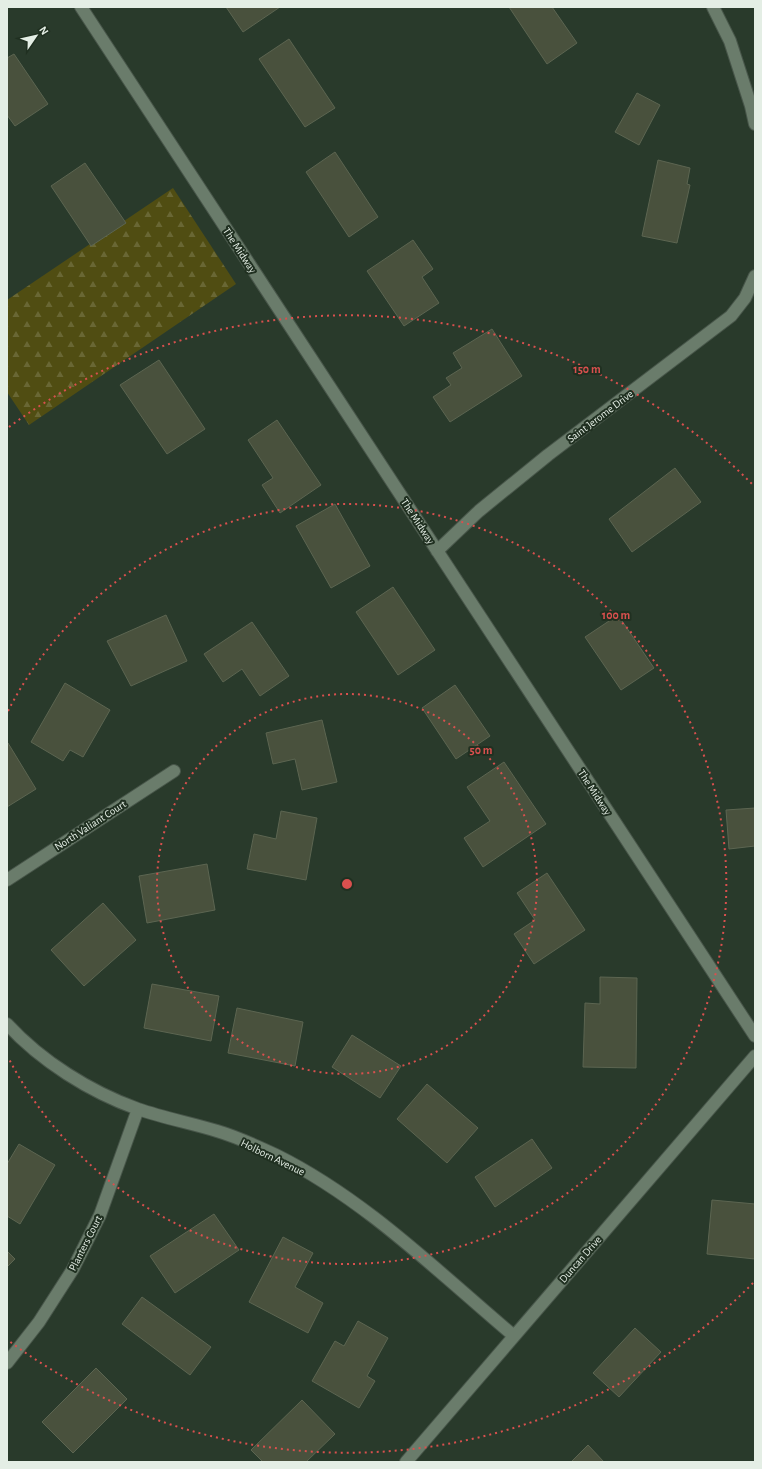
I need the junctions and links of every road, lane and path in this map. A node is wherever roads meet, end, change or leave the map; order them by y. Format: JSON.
{"nodes":[{"id":1,"x":81,"y":7,"type":"edge"},
{"id":2,"x":713,"y":7,"type":"edge"},
{"id":3,"x":755,"y":124,"type":"edge"},
{"id":4,"x":755,"y":276,"type":"edge"},
{"id":5,"x":437,"y":551,"type":"junction"},
{"id":6,"x":174,"y":771,"type":"dead end"},
{"id":7,"x":7,"y":880,"type":"edge"},
{"id":8,"x":7,"y":1024,"type":"edge"},
{"id":9,"x":755,"y":1036,"type":"edge"},
{"id":10,"x":755,"y":1056,"type":"edge"},
{"id":11,"x":138,"y":1109,"type":"junction"},
{"id":12,"x":514,"y":1336,"type":"junction"},
{"id":13,"x":7,"y":1363,"type":"edge"},
{"id":14,"x":406,"y":1462,"type":"edge"}],
"edges":[{"from":1,"to":5,"type":"street","name":"The Midway"},
{"from":2,"to":3,"type":"street"},
{"from":4,"to":5,"type":"street","name":"Saint Jerome Drive"},
{"from":5,"to":9,"type":"street","name":"The Midway"},
{"from":6,"to":7,"type":"street","name":"North Valiant Court"},
{"from":8,"to":11,"type":"street","name":"Holborn Avenue"},
{"from":10,"to":12,"type":"street","name":"Duncan Drive"},
{"from":11,"to":12,"type":"street","name":"Holborn Avenue"},
{"from":11,"to":13,"type":"street","name":"Planters Court"},
{"from":12,"to":14,"type":"street","name":"Duncan Drive"}]}
